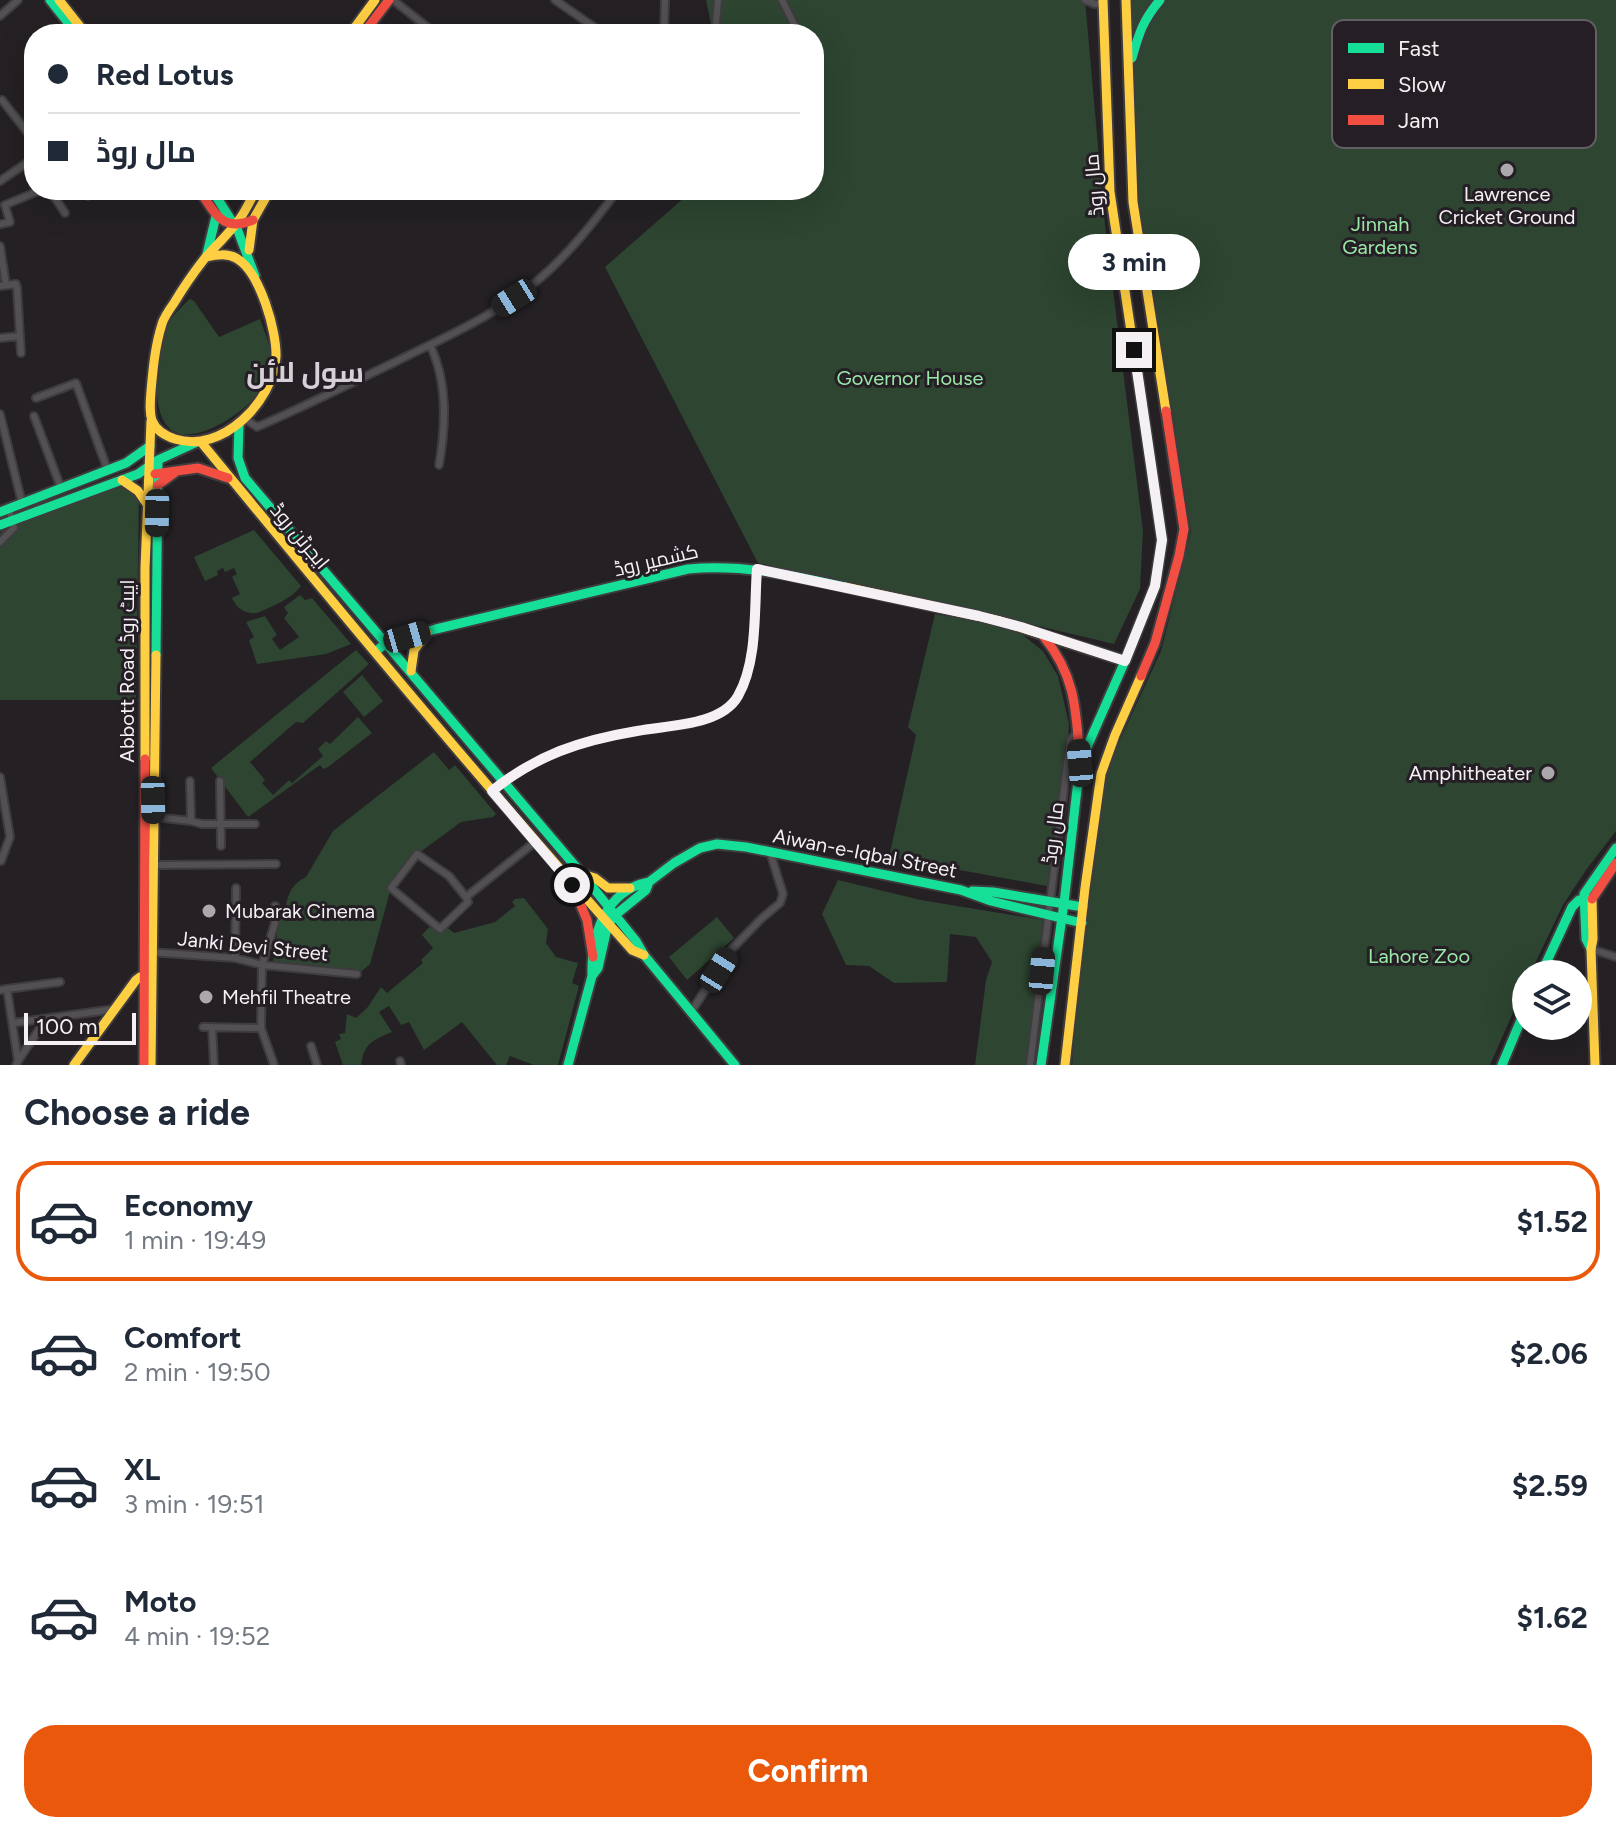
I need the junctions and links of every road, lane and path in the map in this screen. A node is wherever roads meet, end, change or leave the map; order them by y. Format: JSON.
{"nodes":[{"id":1,"x":18,"y":0,"type":"edge"},
{"id":2,"x":50,"y":0,"type":"edge"},
{"id":3,"x":59,"y":0,"type":"edge"},
{"id":4,"x":375,"y":0,"type":"edge"},
{"id":5,"x":391,"y":0,"type":"edge"},
{"id":6,"x":555,"y":0,"type":"edge"},
{"id":7,"x":665,"y":0,"type":"edge"},
{"id":8,"x":718,"y":0,"type":"edge"},
{"id":9,"x":782,"y":0,"type":"edge"},
{"id":10,"x":1085,"y":0,"type":"edge"},
{"id":11,"x":1126,"y":0,"type":"edge"},
{"id":12,"x":1160,"y":0,"type":"edge"},
{"id":13,"x":1103,"y":2,"type":"edge"},
{"id":14,"x":0,"y":16,"type":"edge"},
{"id":15,"x":69,"y":24,"type":"edge"},
{"id":16,"x":78,"y":24,"type":"edge"},
{"id":17,"x":357,"y":24,"type":"edge"},
{"id":18,"x":371,"y":24,"type":"edge"},
{"id":19,"x":423,"y":24,"type":"edge"},
{"id":20,"x":590,"y":24,"type":"edge"},
{"id":21,"x":664,"y":24,"type":"edge"},
{"id":22,"x":716,"y":24,"type":"edge"},
{"id":23,"x":794,"y":24,"type":"edge"},
{"id":24,"x":1129,"y":68,"type":"junction"},
{"id":25,"x":2,"y":100,"type":"edge"},
{"id":26,"x":24,"y":128,"type":"edge"},
{"id":27,"x":24,"y":165,"type":"edge"},
{"id":28,"x":0,"y":181,"type":"edge"},
{"id":29,"x":24,"y":197,"type":"edge"},
{"id":30,"x":57,"y":200,"type":"edge"},
{"id":31,"x":206,"y":200,"type":"edge"},
{"id":32,"x":219,"y":200,"type":"edge"},
{"id":33,"x":250,"y":200,"type":"edge"},
{"id":34,"x":264,"y":200,"type":"edge"},
{"id":35,"x":610,"y":200,"type":"edge"},
{"id":36,"x":65,"y":213,"type":"dead end"},
{"id":37,"x":216,"y":216,"type":"junction"},
{"id":38,"x":253,"y":220,"type":"junction"},
{"id":39,"x":0,"y":224,"type":"edge"},
{"id":40,"x":235,"y":225,"type":"junction"},
{"id":41,"x":0,"y":246,"type":"edge"},
{"id":42,"x":249,"y":254,"type":"junction"},
{"id":43,"x":206,"y":257,"type":"junction"},
{"id":44,"x":255,"y":278,"type":"junction"},
{"id":45,"x":3,"y":286,"type":"edge"},
{"id":46,"x":20,"y":336,"type":"junction"},
{"id":47,"x":0,"y":338,"type":"edge"},
{"id":48,"x":430,"y":345,"type":"junction"},
{"id":49,"x":21,"y":353,"type":"dead end"},
{"id":50,"x":36,"y":398,"type":"dead end"},
{"id":51,"x":0,"y":414,"type":"edge"},
{"id":52,"x":34,"y":416,"type":"dead end"},
{"id":53,"x":151,"y":421,"type":"junction"},
{"id":54,"x":241,"y":421,"type":"junction"},
{"id":55,"x":199,"y":442,"type":"junction"},
{"id":56,"x":150,"y":446,"type":"junction"},
{"id":57,"x":439,"y":465,"type":"dead end"},
{"id":58,"x":108,"y":471,"type":"junction"},
{"id":59,"x":177,"y":471,"type":"junction"},
{"id":60,"x":148,"y":472,"type":"junction"},
{"id":61,"x":228,"y":478,"type":"junction"},
{"id":62,"x":122,"y":480,"type":"junction"},
{"id":63,"x":158,"y":485,"type":"junction"},
{"id":64,"x":61,"y":488,"type":"junction"},
{"id":65,"x":22,"y":503,"type":"junction"},
{"id":66,"x":147,"y":504,"type":"junction"},
{"id":67,"x":5,"y":510,"type":"edge"},
{"id":68,"x":13,"y":520,"type":"junction"},
{"id":69,"x":0,"y":525,"type":"edge"},
{"id":70,"x":0,"y":542,"type":"edge"},
{"id":71,"x":757,"y":569,"type":"junction"},
{"id":72,"x":429,"y":631,"type":"junction"},
{"id":73,"x":1041,"y":634,"type":"junction"},
{"id":74,"x":386,"y":643,"type":"junction"},
{"id":75,"x":375,"y":652,"type":"junction"},
{"id":76,"x":1125,"y":661,"type":"junction"},
{"id":77,"x":411,"y":671,"type":"junction"},
{"id":78,"x":150,"y":703,"type":"junction"},
{"id":79,"x":1077,"y":733,"type":"junction"},
{"id":80,"x":1080,"y":763,"type":"junction"},
{"id":81,"x":0,"y":777,"type":"edge"},
{"id":82,"x":190,"y":781,"type":"dead end"},
{"id":83,"x":220,"y":781,"type":"dead end"},
{"id":84,"x":504,"y":782,"type":"junction"},
{"id":85,"x":149,"y":783,"type":"junction"},
{"id":86,"x":492,"y":791,"type":"junction"},
{"id":87,"x":154,"y":817,"type":"junction"},
{"id":88,"x":191,"y":821,"type":"junction"},
{"id":89,"x":221,"y":824,"type":"junction"},
{"id":90,"x":255,"y":824,"type":"dead end"},
{"id":91,"x":535,"y":842,"type":"junction"},
{"id":92,"x":221,"y":846,"type":"dead end"},
{"id":93,"x":1616,"y":848,"type":"edge"},
{"id":94,"x":770,"y":852,"type":"junction"},
{"id":95,"x":1,"y":861,"type":"edge"},
{"id":96,"x":1616,"y":863,"type":"edge"},
{"id":97,"x":276,"y":864,"type":"dead end"},
{"id":98,"x":152,"y":865,"type":"junction"},
{"id":99,"x":582,"y":874,"type":"junction"},
{"id":100,"x":649,"y":882,"type":"junction"},
{"id":101,"x":572,"y":885,"type":"junction"},
{"id":102,"x":236,"y":888,"type":"dead end"},
{"id":103,"x":632,"y":888,"type":"junction"},
{"id":104,"x":961,"y":890,"type":"junction"},
{"id":105,"x":466,"y":897,"type":"junction"},
{"id":106,"x":1587,"y":899,"type":"junction"},
{"id":107,"x":1050,"y":900,"type":"junction"},
{"id":108,"x":1064,"y":903,"type":"junction"},
{"id":109,"x":275,"y":906,"type":"dead end"},
{"id":110,"x":1083,"y":907,"type":"junction"},
{"id":111,"x":1048,"y":914,"type":"junction"},
{"id":112,"x":1568,"y":915,"type":"junction"},
{"id":113,"x":1584,"y":915,"type":"junction"},
{"id":114,"x":608,"y":916,"type":"junction"},
{"id":115,"x":1061,"y":918,"type":"junction"},
{"id":116,"x":1082,"y":923,"type":"junction"},
{"id":117,"x":1591,"y":949,"type":"junction"},
{"id":118,"x":149,"y":952,"type":"junction"},
{"id":119,"x":593,"y":957,"type":"junction"},
{"id":120,"x":1616,"y":957,"type":"edge"},
{"id":121,"x":235,"y":958,"type":"junction"},
{"id":122,"x":1547,"y":960,"type":"edge"},
{"id":123,"x":262,"y":965,"type":"junction"},
{"id":124,"x":357,"y":974,"type":"dead end"},
{"id":125,"x":148,"y":976,"type":"junction"},
{"id":126,"x":592,"y":976,"type":"junction"},
{"id":127,"x":60,"y":982,"type":"dead end"},
{"id":128,"x":4,"y":990,"type":"edge"},
{"id":129,"x":115,"y":1009,"type":"junction"},
{"id":130,"x":691,"y":1012,"type":"junction"},
{"id":131,"x":46,"y":1019,"type":"junction"},
{"id":132,"x":13,"y":1023,"type":"junction"},
{"id":133,"x":203,"y":1027,"type":"dead end"},
{"id":134,"x":212,"y":1027,"type":"junction"},
{"id":135,"x":261,"y":1028,"type":"junction"},
{"id":136,"x":1513,"y":1040,"type":"edge"},
{"id":137,"x":311,"y":1046,"type":"dead end"},
{"id":138,"x":17,"y":1063,"type":"edge"},
{"id":139,"x":74,"y":1065,"type":"edge"},
{"id":140,"x":144,"y":1065,"type":"edge"},
{"id":141,"x":151,"y":1065,"type":"edge"},
{"id":142,"x":214,"y":1065,"type":"edge"},
{"id":143,"x":274,"y":1065,"type":"edge"},
{"id":144,"x":317,"y":1065,"type":"edge"},
{"id":145,"x":568,"y":1065,"type":"edge"},
{"id":146,"x":735,"y":1065,"type":"edge"},
{"id":147,"x":1030,"y":1065,"type":"edge"},
{"id":148,"x":1041,"y":1065,"type":"edge"},
{"id":149,"x":1065,"y":1065,"type":"edge"},
{"id":150,"x":1502,"y":1065,"type":"edge"},
{"id":151,"x":1595,"y":1065,"type":"edge"}],
"edges":[{"from":1,"to":14,"type":"street"},
{"from":2,"to":15,"type":"main road"},
{"from":3,"to":16,"type":"main road"},
{"from":4,"to":17,"type":"main road"},
{"from":5,"to":18,"type":"main road"},
{"from":5,"to":19,"type":"street"},
{"from":6,"to":20,"type":"street"},
{"from":7,"to":21,"type":"street"},
{"from":8,"to":22,"type":"street"},
{"from":9,"to":23,"type":"street"},
{"from":10,"to":13,"type":"street"},
{"from":11,"to":24,"type":"main road","name":"مال روڈ"},
{"from":12,"to":24,"type":"main road"},
{"from":13,"to":76,"type":"main road","name":"مال روڈ"},
{"from":24,"to":110,"type":"main road","name":"مال روڈ"},
{"from":25,"to":26,"type":"street"},
{"from":27,"to":28,"type":"street"},
{"from":29,"to":39,"type":"street"},
{"from":30,"to":36,"type":"street"},
{"from":31,"to":37,"type":"main road"},
{"from":32,"to":40,"type":"main road"},
{"from":33,"to":40,"type":"main road"},
{"from":34,"to":38,"type":"main road"},
{"from":35,"to":48,"type":"street"},
{"from":37,"to":40,"type":"main road"},
{"from":37,"to":43,"type":"main road"},
{"from":38,"to":40,"type":"main road"},
{"from":38,"to":42,"type":"main road"},
{"from":40,"to":42,"type":"main road"},
{"from":40,"to":43,"type":"main road"},
{"from":41,"to":45,"type":"street"},
{"from":42,"to":44,"type":"main road"},
{"from":43,"to":44,"type":"main road"},
{"from":43,"to":53,"type":"main road"},
{"from":44,"to":54,"type":"main road"},
{"from":45,"to":46,"type":"street"},
{"from":46,"to":47,"type":"street"},
{"from":46,"to":49,"type":"street"},
{"from":48,"to":54,"type":"street"},
{"from":48,"to":57,"type":"street"},
{"from":50,"to":58,"type":"street"},
{"from":51,"to":65,"type":"street"},
{"from":52,"to":64,"type":"street"},
{"from":53,"to":55,"type":"main road"},
{"from":53,"to":56,"type":"main road","name":"Abbott Road ایبٹ روڈ"},
{"from":54,"to":55,"type":"main road"},
{"from":54,"to":74,"type":"main road"},
{"from":55,"to":60,"type":"main road","name":"Abbott Road ایبٹ روڈ"},
{"from":55,"to":61,"type":"main road","name":"ایجرٹن روڈ"},
{"from":56,"to":58,"type":"main road"},
{"from":56,"to":60,"type":"main road","name":"Abbott Road ایبٹ روڈ"},
{"from":58,"to":64,"type":"main road"},
{"from":59,"to":60,"type":"main road"},
{"from":59,"to":61,"type":"main road"},
{"from":59,"to":63,"type":"main road"},
{"from":60,"to":62,"type":"main road"},
{"from":60,"to":63,"type":"main road","name":"Abbott Road ایبٹ روڈ"},
{"from":60,"to":66,"type":"main road","name":"Abbott Road ایبٹ روڈ"},
{"from":61,"to":75,"type":"main road","name":"ایجرٹن روڈ"},
{"from":62,"to":66,"type":"main road"},
{"from":62,"to":68,"type":"main road"},
{"from":63,"to":78,"type":"main road","name":"Abbott Road ایبٹ روڈ"},
{"from":64,"to":65,"type":"main road"},
{"from":65,"to":67,"type":"main road"},
{"from":66,"to":78,"type":"main road","name":"Abbott Road ایبٹ روڈ"},
{"from":67,"to":68,"type":"street"},
{"from":68,"to":69,"type":"main road"},
{"from":68,"to":70,"type":"street"},
{"from":71,"to":72,"type":"main road","name":"کشمیر روڈ"},
{"from":71,"to":73,"type":"main road","name":"کشمیر روڈ"},
{"from":71,"to":84,"type":"street"},
{"from":72,"to":74,"type":"main road","name":"کشمیر روڈ"},
{"from":72,"to":77,"type":"main road"},
{"from":73,"to":76,"type":"main road","name":"کشمیر روڈ"},
{"from":73,"to":79,"type":"main road"},
{"from":74,"to":75,"type":"main road","name":"کشمیر روڈ"},
{"from":74,"to":77,"type":"main road"},
{"from":75,"to":86,"type":"main road","name":"ایجرٹن روڈ"},
{"from":76,"to":80,"type":"main road","name":"مال روڈ"},
{"from":77,"to":84,"type":"main road"},
{"from":78,"to":85,"type":"main road","name":"Abbott Road ایبٹ روڈ"},
{"from":79,"to":80,"type":"main road"},
{"from":79,"to":107,"type":"street"},
{"from":80,"to":108,"type":"main road","name":"مال روڈ"},
{"from":81,"to":95,"type":"street"},
{"from":82,"to":88,"type":"street"},
{"from":83,"to":89,"type":"street"},
{"from":84,"to":86,"type":"street"},
{"from":84,"to":99,"type":"main road"},
{"from":85,"to":87,"type":"main road","name":"Abbott Road ایبٹ روڈ"},
{"from":85,"to":118,"type":"main road","name":"Abbott Road ایبٹ روڈ"},
{"from":86,"to":91,"type":"main road","name":"ایجرٹن روڈ"},
{"from":87,"to":88,"type":"street"},
{"from":87,"to":98,"type":"main road","name":"Abbott Road ایبٹ روڈ"},
{"from":88,"to":89,"type":"street"},
{"from":89,"to":90,"type":"street"},
{"from":89,"to":92,"type":"street"},
{"from":91,"to":101,"type":"main road","name":"ایجرٹن روڈ"},
{"from":91,"to":105,"type":"street"},
{"from":93,"to":106,"type":"main road"},
{"from":94,"to":100,"type":"main road","name":"Aiwan-e-Iqbal Street"},
{"from":94,"to":104,"type":"main road","name":"Aiwan-e-Iqbal Street"},
{"from":94,"to":130,"type":"street"},
{"from":96,"to":106,"type":"main road"},
{"from":97,"to":98,"type":"street"},
{"from":98,"to":118,"type":"main road","name":"Abbott Road ایبٹ روڈ"},
{"from":99,"to":103,"type":"main road"},
{"from":99,"to":114,"type":"main road"},
{"from":100,"to":103,"type":"main road","name":"Aiwan-e-Iqbal Street"},
{"from":100,"to":114,"type":"main road","name":"Aiwan-e-Iqbal Street"},
{"from":101,"to":114,"type":"main road","name":"ایجرٹن روڈ"},
{"from":101,"to":119,"type":"main road"},
{"from":102,"to":121,"type":"street"},
{"from":103,"to":114,"type":"main road","name":"Aiwan-e-Iqbal Street"},
{"from":104,"to":107,"type":"main road"},
{"from":104,"to":111,"type":"main road","name":"Aiwan-e-Iqbal Street"},
{"from":105,"to":105,"type":"street"},
{"from":106,"to":112,"type":"main road"},
{"from":106,"to":113,"type":"main road"},
{"from":106,"to":117,"type":"main road"},
{"from":107,"to":108,"type":"main road"},
{"from":107,"to":111,"type":"street"},
{"from":108,"to":110,"type":"main road"},
{"from":108,"to":115,"type":"main road","name":"مال روڈ"},
{"from":109,"to":123,"type":"street"},
{"from":110,"to":116,"type":"main road","name":"مال روڈ"},
{"from":111,"to":115,"type":"main road","name":"Aiwan-e-Iqbal Street"},
{"from":111,"to":147,"type":"street"},
{"from":112,"to":113,"type":"main road"},
{"from":112,"to":122,"type":"main road"},
{"from":113,"to":117,"type":"main road"},
{"from":114,"to":119,"type":"main road"},
{"from":114,"to":126,"type":"main road"},
{"from":114,"to":130,"type":"main road"},
{"from":115,"to":116,"type":"main road","name":"Aiwan-e-Iqbal Street"},
{"from":115,"to":148,"type":"main road","name":"مال روڈ"},
{"from":116,"to":149,"type":"main road","name":"مال روڈ"},
{"from":117,"to":120,"type":"street"},
{"from":117,"to":151,"type":"main road"},
{"from":118,"to":121,"type":"street","name":"Janki Devi Street"},
{"from":118,"to":125,"type":"main road","name":"Abbott Road ایبٹ روڈ"},
{"from":119,"to":126,"type":"main road"},
{"from":121,"to":123,"type":"street","name":"Janki Devi Street"},
{"from":123,"to":124,"type":"street","name":"Janki Devi Street"},
{"from":123,"to":135,"type":"street"},
{"from":125,"to":129,"type":"main road"},
{"from":125,"to":140,"type":"main road","name":"Abbott Road ایبٹ روڈ"},
{"from":125,"to":141,"type":"main road","name":"Abbott Road ایبٹ روڈ"},
{"from":126,"to":145,"type":"main road"},
{"from":127,"to":128,"type":"street"},
{"from":128,"to":132,"type":"street"},
{"from":129,"to":131,"type":"street"},
{"from":129,"to":139,"type":"main road"},
{"from":130,"to":146,"type":"main road"},
{"from":131,"to":132,"type":"street"},
{"from":131,"to":138,"type":"street"},
{"from":132,"to":138,"type":"street"},
{"from":133,"to":134,"type":"street"},
{"from":134,"to":135,"type":"street"},
{"from":134,"to":142,"type":"street"},
{"from":135,"to":143,"type":"street"},
{"from":136,"to":150,"type":"main road"},
{"from":137,"to":144,"type":"street"}]}
